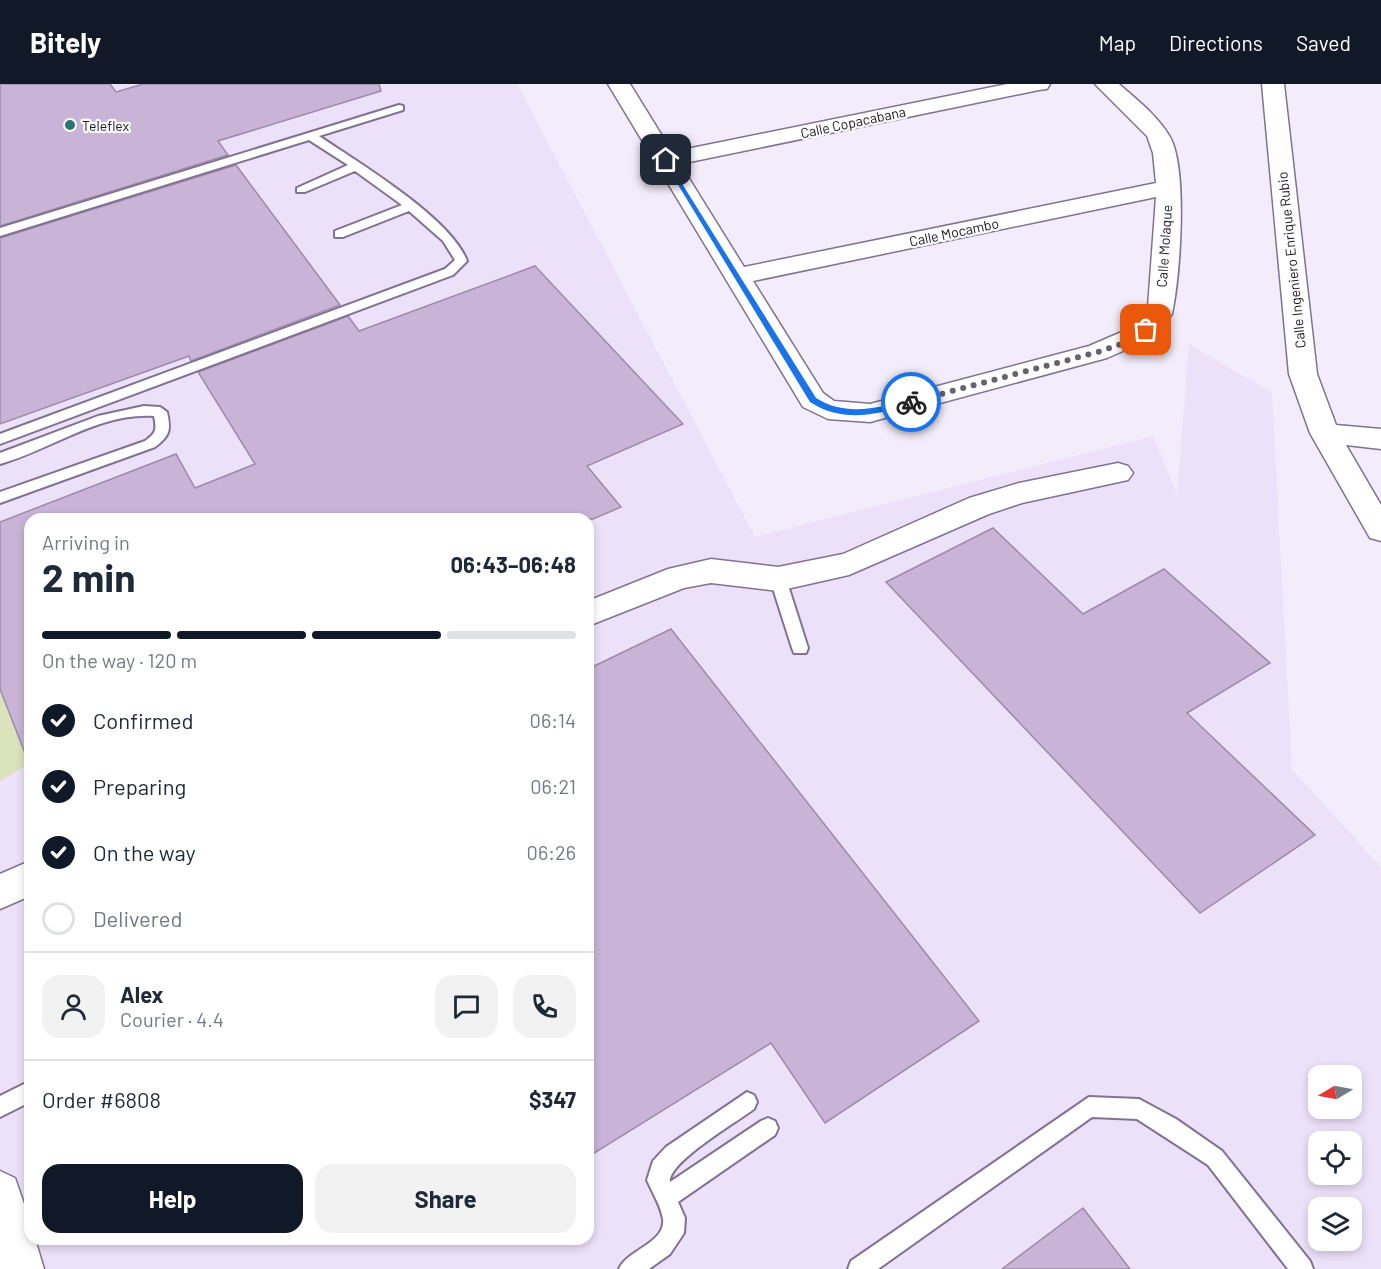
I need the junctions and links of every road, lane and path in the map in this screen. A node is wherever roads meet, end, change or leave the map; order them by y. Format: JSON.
{"nodes":[{"id":1,"x":619,"y":84,"type":"edge"},
{"id":2,"x":1039,"y":84,"type":"edge"},
{"id":3,"x":1106,"y":84,"type":"edge"},
{"id":4,"x":1273,"y":84,"type":"edge"},
{"id":5,"x":399,"y":108,"type":"dead end"},
{"id":6,"x":310,"y":135,"type":"junction"},
{"id":7,"x":666,"y":160,"type":"junction"},
{"id":8,"x":356,"y":166,"type":"junction"},
{"id":9,"x":1169,"y":187,"type":"junction"},
{"id":10,"x":301,"y":190,"type":"dead end"},
{"id":11,"x":410,"y":206,"type":"junction"},
{"id":12,"x":0,"y":232,"type":"edge"},
{"id":13,"x":339,"y":234,"type":"dead end"},
{"id":14,"x":739,"y":276,"type":"junction"},
{"id":15,"x":1324,"y":433,"type":"junction"},
{"id":16,"x":1381,"y":439,"type":"edge"},
{"id":17,"x":0,"y":440,"type":"edge"},
{"id":18,"x":0,"y":459,"type":"edge"},
{"id":19,"x":1118,"y":473,"type":"dead end"},
{"id":20,"x":0,"y":498,"type":"edge"},
{"id":21,"x":1381,"y":530,"type":"edge"},
{"id":22,"x":778,"y":579,"type":"junction"},
{"id":23,"x":594,"y":612,"type":"edge"},
{"id":24,"x":800,"y":648,"type":"dead end"},
{"id":25,"x":24,"y":881,"type":"edge"},
{"id":26,"x":0,"y":892,"type":"edge"},
{"id":27,"x":24,"y":1094,"type":"edge"},
{"id":28,"x":747,"y":1102,"type":"dead end"},
{"id":29,"x":0,"y":1107,"type":"edge"},
{"id":30,"x":768,"y":1128,"type":"dead end"},
{"id":31,"x":0,"y":1193,"type":"edge"},
{"id":32,"x":665,"y":1198,"type":"junction"},
{"id":33,"x":22,"y":1269,"type":"edge"},
{"id":34,"x":630,"y":1269,"type":"edge"},
{"id":35,"x":859,"y":1269,"type":"edge"},
{"id":36,"x":1302,"y":1269,"type":"edge"}],
"edges":[{"from":1,"to":7,"type":"street"},
{"from":2,"to":7,"type":"street","name":"Calle Copacabana"},
{"from":3,"to":9,"type":"street","name":"Calle Molaque"},
{"from":4,"to":15,"type":"street","name":"Calle Ingeniero Enrique Rubio"},
{"from":5,"to":6,"type":"lane"},
{"from":6,"to":8,"type":"lane"},
{"from":6,"to":12,"type":"lane"},
{"from":7,"to":14,"type":"street"},
{"from":8,"to":10,"type":"lane"},
{"from":8,"to":11,"type":"lane"},
{"from":9,"to":14,"type":"street","name":"Calle Mocambo"},
{"from":9,"to":14,"type":"street","name":"Calle Molaque"},
{"from":11,"to":13,"type":"lane"},
{"from":11,"to":17,"type":"lane"},
{"from":15,"to":16,"type":"street"},
{"from":15,"to":21,"type":"street","name":"Calle Ingeniero Enrique Rubio"},
{"from":18,"to":20,"type":"lane"},
{"from":19,"to":22,"type":"street"},
{"from":22,"to":23,"type":"street"},
{"from":22,"to":24,"type":"lane"},
{"from":25,"to":26,"type":"street"},
{"from":27,"to":29,"type":"lane"},
{"from":28,"to":32,"type":"lane"},
{"from":30,"to":32,"type":"lane"},
{"from":31,"to":33,"type":"street"},
{"from":32,"to":34,"type":"lane"},
{"from":35,"to":36,"type":"lane"}]}
